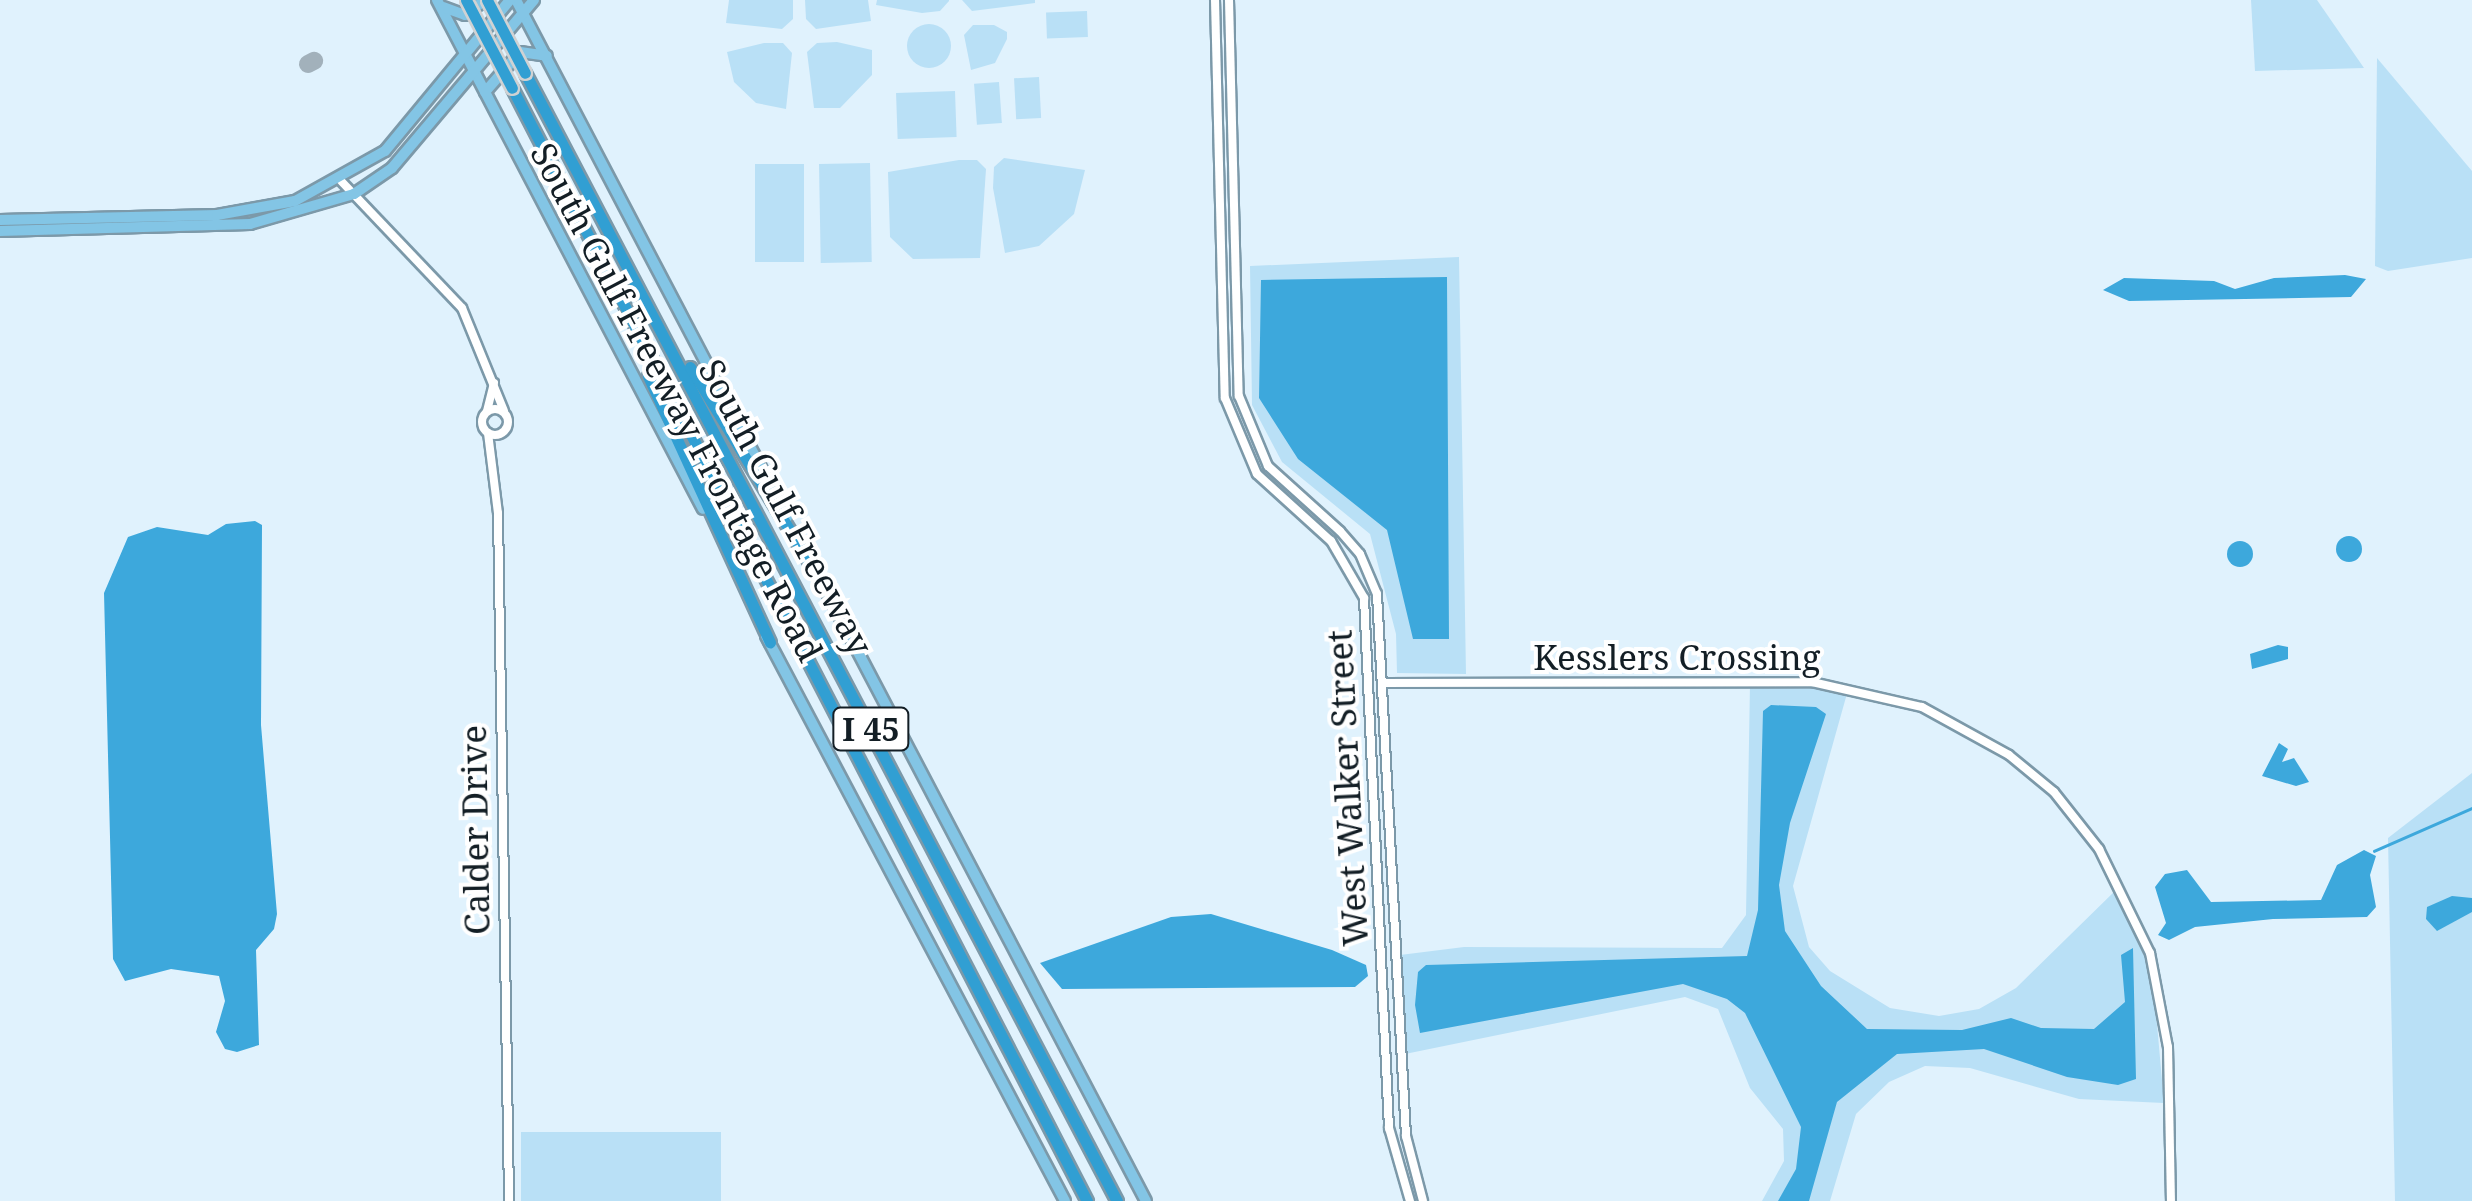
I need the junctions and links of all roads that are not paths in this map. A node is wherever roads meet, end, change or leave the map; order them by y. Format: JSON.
{"nodes":[{"id":1,"x":466,"y":0,"type":"edge"},
{"id":2,"x":486,"y":0,"type":"edge"},
{"id":3,"x":513,"y":0,"type":"edge"},
{"id":4,"x":534,"y":0,"type":"edge"},
{"id":5,"x":1215,"y":0,"type":"edge"},
{"id":6,"x":1229,"y":0,"type":"edge"},
{"id":7,"x":438,"y":2,"type":"edge"},
{"id":8,"x":523,"y":12,"type":"junction"},
{"id":9,"x":465,"y":55,"type":"junction"},
{"id":10,"x":547,"y":56,"type":"junction"},
{"id":11,"x":473,"y":69,"type":"junction"},
{"id":12,"x":485,"y":92,"type":"junction"},
{"id":13,"x":341,"y":181,"type":"junction"},
{"id":14,"x":354,"y":194,"type":"junction"},
{"id":15,"x":565,"y":195,"type":"junction"},
{"id":16,"x":0,"y":220,"type":"edge"},
{"id":17,"x":0,"y":232,"type":"edge"},
{"id":18,"x":623,"y":257,"type":"junction"},
{"id":19,"x":494,"y":383,"type":"junction"},
{"id":20,"x":487,"y":411,"type":"junction"},
{"id":21,"x":504,"y":411,"type":"junction"},
{"id":22,"x":505,"y":431,"type":"junction"},
{"id":23,"x":488,"y":433,"type":"junction"},
{"id":24,"x":495,"y":457,"type":"junction"},
{"id":25,"x":818,"y":577,"type":"junction"},
{"id":26,"x":770,"y":642,"type":"junction"},
{"id":27,"x":1372,"y":683,"type":"junction"},
{"id":28,"x":1385,"y":683,"type":"junction"},
{"id":29,"x":508,"y":1201,"type":"edge"},
{"id":30,"x":1065,"y":1201,"type":"edge"},
{"id":31,"x":1087,"y":1201,"type":"edge"},
{"id":32,"x":1118,"y":1201,"type":"edge"},
{"id":33,"x":1146,"y":1201,"type":"edge"},
{"id":34,"x":1410,"y":1201,"type":"edge"},
{"id":35,"x":1423,"y":1201,"type":"edge"},
{"id":36,"x":2171,"y":1201,"type":"edge"}],
"edges":[{"from":1,"to":15,"type":"highway","name":"South Gulf Freeway","number":"I 45","bridge":true},
{"from":2,"to":7,"type":"main road"},
{"from":2,"to":18,"type":"highway","name":"South Gulf Freeway","number":"I 45","bridge":true},
{"from":3,"to":8,"type":"main road","name":"South Gulf Freeway Frontage Road"},
{"from":3,"to":9,"type":"main road"},
{"from":4,"to":8,"type":"main road"},
{"from":5,"to":27,"type":"street","name":"West Walker Street"},
{"from":6,"to":28,"type":"street","name":"West Walker Street"},
{"from":7,"to":9,"type":"main road","name":"South Gulf Freeway Frontage Road"},
{"from":8,"to":10,"type":"main road","name":"South Gulf Freeway Frontage Road"},
{"from":8,"to":11,"type":"main road"},
{"from":9,"to":11,"type":"main road","name":"South Gulf Freeway Frontage Road"},
{"from":9,"to":13,"type":"main road"},
{"from":10,"to":12,"type":"main road"},
{"from":10,"to":25,"type":"main road","name":"South Gulf Freeway Frontage Road"},
{"from":11,"to":12,"type":"main road","name":"South Gulf Freeway Frontage Road"},
{"from":11,"to":14,"type":"main road"},
{"from":12,"to":26,"type":"main road","name":"South Gulf Freeway Frontage Road"},
{"from":13,"to":14,"type":"street"},
{"from":13,"to":16,"type":"main road"},
{"from":14,"to":17,"type":"main road"},
{"from":14,"to":19,"type":"street"},
{"from":15,"to":26,"type":"highway"},
{"from":15,"to":31,"type":"highway","name":"South Gulf Freeway","number":"I 45"},
{"from":18,"to":25,"type":"highway"},
{"from":18,"to":32,"type":"highway","name":"South Gulf Freeway","number":"I 45"},
{"from":19,"to":20,"type":"street"},
{"from":19,"to":21,"type":"street"},
{"from":20,"to":21,"type":"street"},
{"from":20,"to":23,"type":"street","name":"Calder Drive"},
{"from":21,"to":22,"type":"street"},
{"from":22,"to":23,"type":"street"},
{"from":22,"to":24,"type":"street","name":"Calder Drive"},
{"from":23,"to":24,"type":"street","name":"Calder Drive"},
{"from":24,"to":29,"type":"street","name":"Calder Drive"},
{"from":25,"to":33,"type":"main road","name":"South Gulf Freeway Frontage Road"},
{"from":26,"to":30,"type":"main road","name":"South Gulf Freeway Frontage Road"},
{"from":27,"to":28,"type":"street","name":"Kesslers Crossing"},
{"from":27,"to":34,"type":"street","name":"West Walker Street"},
{"from":28,"to":35,"type":"street","name":"West Walker Street"},
{"from":28,"to":36,"type":"street","name":"Kesslers Crossing"}]}
